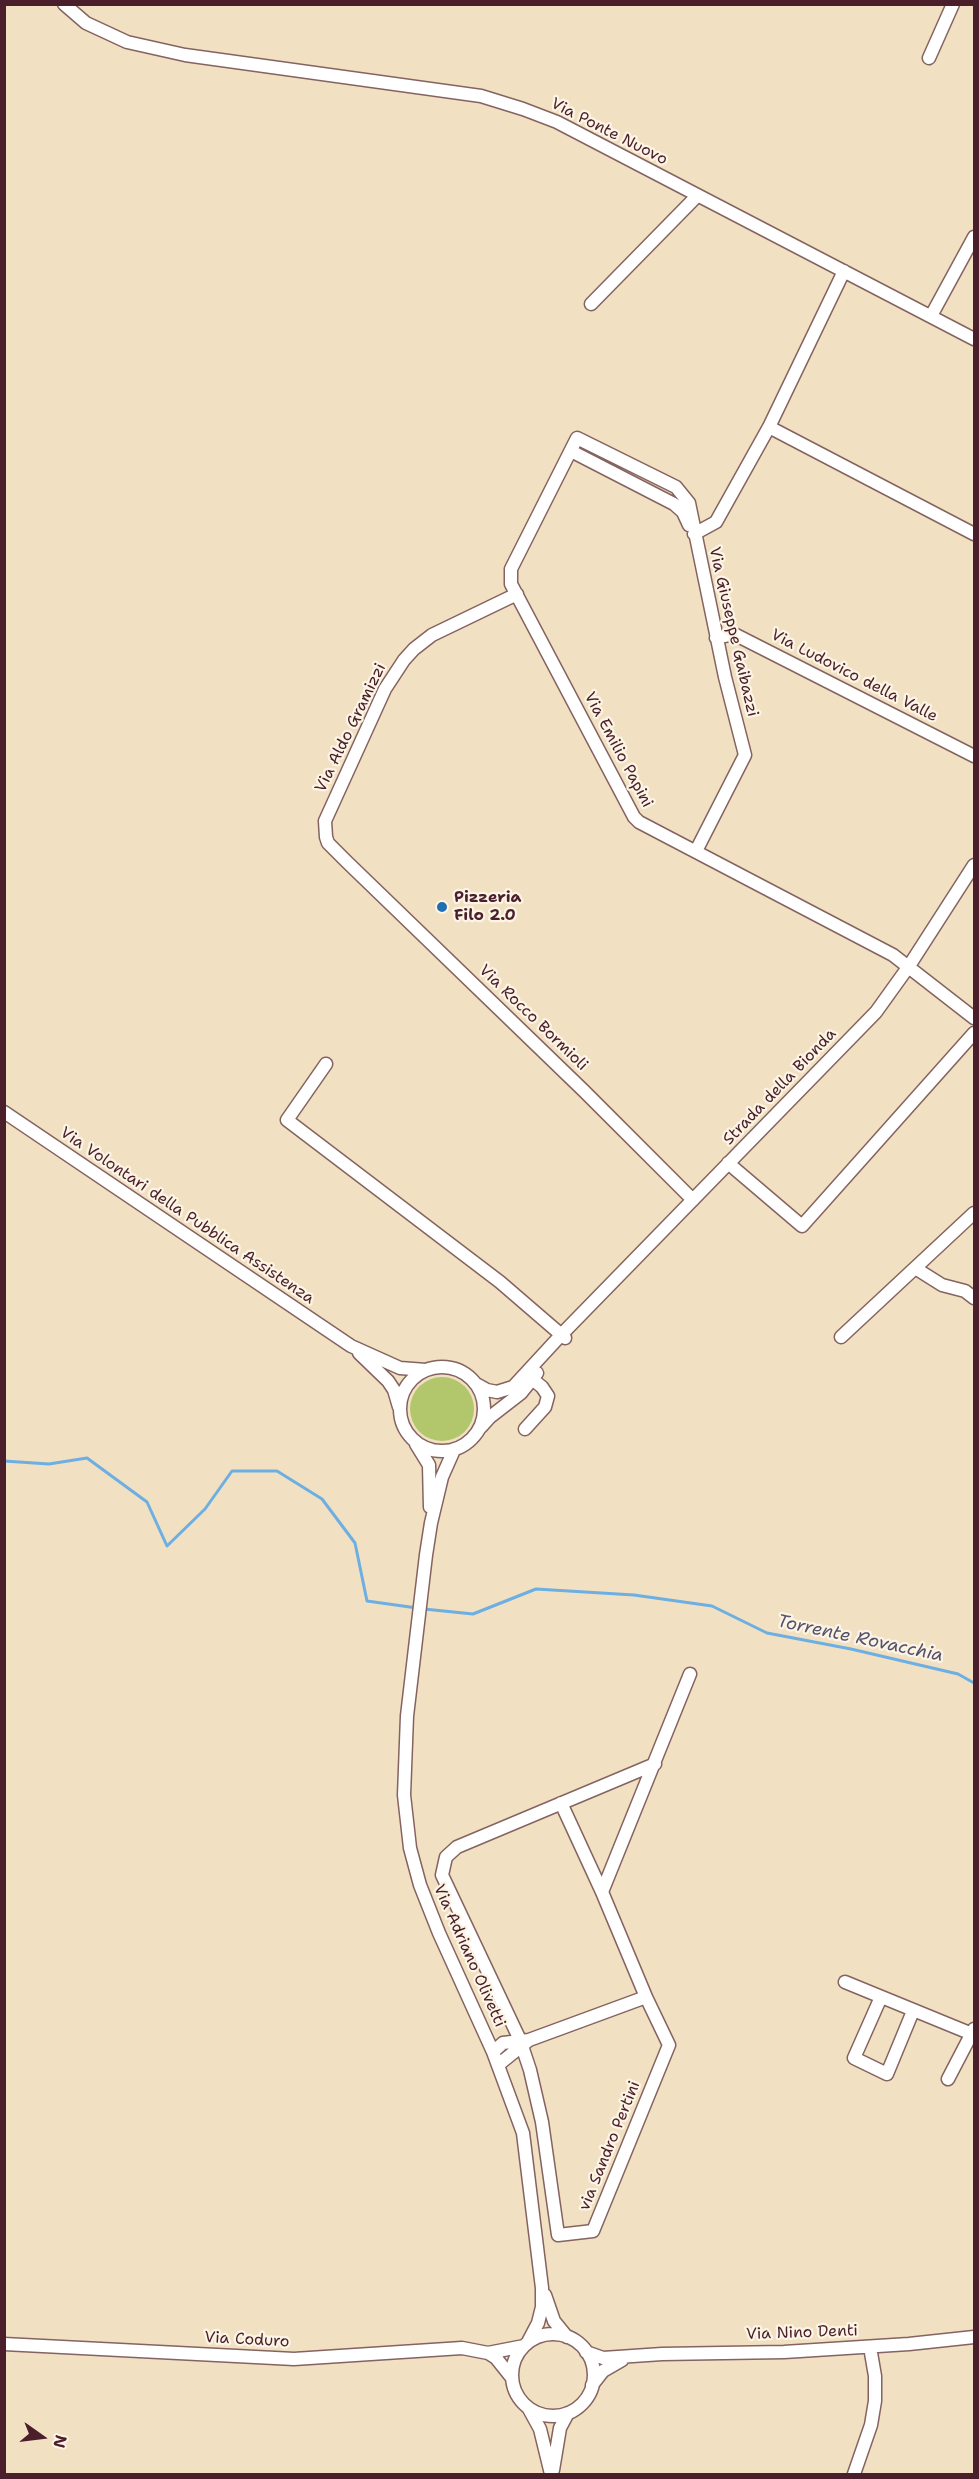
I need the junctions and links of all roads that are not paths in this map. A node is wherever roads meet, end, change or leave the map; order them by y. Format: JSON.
{"nodes":[{"id":1,"x":64,"y":4,"type":"edge"},
{"id":2,"x":953,"y":4,"type":"edge"},
{"id":3,"x":929,"y":57,"type":"dead end"},
{"id":4,"x":698,"y":195,"type":"junction"},
{"id":5,"x":975,"y":237,"type":"edge"},
{"id":6,"x":844,"y":271,"type":"junction"},
{"id":7,"x":591,"y":304,"type":"dead end"},
{"id":8,"x":931,"y":316,"type":"junction"},
{"id":9,"x":975,"y":339,"type":"edge"},
{"id":10,"x":769,"y":427,"type":"junction"},
{"id":11,"x":571,"y":452,"type":"junction"},
{"id":12,"x":694,"y":534,"type":"junction"},
{"id":13,"x":975,"y":534,"type":"edge"},
{"id":14,"x":517,"y":594,"type":"junction"},
{"id":15,"x":716,"y":638,"type":"junction"},
{"id":16,"x":975,"y":756,"type":"edge"},
{"id":17,"x":696,"y":851,"type":"junction"},
{"id":18,"x":347,"y":862,"type":"joint"},
{"id":19,"x":975,"y":865,"type":"edge"},
{"id":20,"x":909,"y":966,"type":"junction"},
{"id":21,"x":975,"y":1018,"type":"edge"},
{"id":22,"x":975,"y":1033,"type":"edge"},
{"id":23,"x":326,"y":1064,"type":"dead end"},
{"id":24,"x":4,"y":1112,"type":"edge"},
{"id":25,"x":728,"y":1163,"type":"junction"},
{"id":26,"x":693,"y":1200,"type":"junction"},
{"id":27,"x":975,"y":1214,"type":"edge"},
{"id":28,"x":915,"y":1268,"type":"junction"},
{"id":29,"x":975,"y":1298,"type":"edge"},
{"id":30,"x":563,"y":1336,"type":"junction"},
{"id":31,"x":841,"y":1337,"type":"dead end"},
{"id":32,"x":351,"y":1346,"type":"junction"},
{"id":33,"x":426,"y":1370,"type":"junction"},
{"id":34,"x":529,"y":1377,"type":"junction"},
{"id":35,"x":478,"y":1386,"type":"junction"},
{"id":36,"x":400,"y":1410,"type":"junction"},
{"id":37,"x":480,"y":1428,"type":"junction"},
{"id":38,"x":525,"y":1429,"type":"dead end"},
{"id":39,"x":414,"y":1440,"type":"junction"},
{"id":40,"x":454,"y":1449,"type":"junction"},
{"id":41,"x":431,"y":1523,"type":"junction"},
{"id":42,"x":690,"y":1674,"type":"dead end"},
{"id":43,"x":655,"y":1764,"type":"junction"},
{"id":44,"x":561,"y":1803,"type":"junction"},
{"id":45,"x":602,"y":1892,"type":"junction"},
{"id":46,"x":845,"y":1982,"type":"dead end"},
{"id":47,"x":646,"y":1997,"type":"junction"},
{"id":48,"x":881,"y":1997,"type":"junction"},
{"id":49,"x":471,"y":2002,"type":"junction"},
{"id":50,"x":914,"y":2011,"type":"junction"},
{"id":51,"x":973,"y":2032,"type":"edge"},
{"id":52,"x":519,"y":2042,"type":"junction"},
{"id":53,"x":493,"y":2052,"type":"junction"},
{"id":54,"x":498,"y":2065,"type":"junction"},
{"id":55,"x":948,"y":2079,"type":"dead end"},
{"id":56,"x":542,"y":2288,"type":"junction"},
{"id":57,"x":567,"y":2337,"type":"junction"},
{"id":58,"x":975,"y":2337,"type":"edge"},
{"id":59,"x":4,"y":2344,"type":"edge"},
{"id":60,"x":526,"y":2344,"type":"junction"},
{"id":61,"x":870,"y":2347,"type":"junction"},
{"id":62,"x":586,"y":2352,"type":"junction"},
{"id":63,"x":488,"y":2353,"type":"junction"},
{"id":64,"x":631,"y":2356,"type":"junction"},
{"id":65,"x":512,"y":2378,"type":"junction"},
{"id":66,"x":592,"y":2385,"type":"junction"},
{"id":67,"x":530,"y":2409,"type":"junction"},
{"id":68,"x":568,"y":2413,"type":"junction"},
{"id":69,"x":552,"y":2475,"type":"edge"},
{"id":70,"x":854,"y":2475,"type":"edge"}],
"edges":[{"from":1,"to":4,"type":"street","name":"Via Ponte Nuovo"},
{"from":2,"to":3,"type":"street"},
{"from":4,"to":6,"type":"street","name":"Via Ponte Nuovo"},
{"from":4,"to":7,"type":"street"},
{"from":5,"to":8,"type":"street"},
{"from":6,"to":8,"type":"street","name":"Via Ponte Nuovo"},
{"from":6,"to":10,"type":"street","name":"Via Giuseppe Gaibazzi"},
{"from":8,"to":9,"type":"street","name":"Via Ponte Nuovo"},
{"from":10,"to":12,"type":"street","name":"Via Giuseppe Gaibazzi"},
{"from":10,"to":13,"type":"street"},
{"from":11,"to":12,"type":"street"},
{"from":11,"to":12,"type":"street","name":"Via Emilio Papini"},
{"from":11,"to":14,"type":"street","name":"Via Emilio Papini"},
{"from":12,"to":15,"type":"street","name":"Via Giuseppe Gaibazzi"},
{"from":14,"to":17,"type":"street","name":"Via Emilio Papini"},
{"from":14,"to":18,"type":"street","name":"Via Aldo Gramizzi"},
{"from":15,"to":16,"type":"street","name":"Via Ludovico della Valle"},
{"from":15,"to":17,"type":"street","name":"Via Giuseppe Gaibazzi"},
{"from":17,"to":20,"type":"street","name":"Via Emilio Papini"},
{"from":18,"to":26,"type":"street","name":"Via Rocco Bormioli"},
{"from":19,"to":20,"type":"street","name":"Strada della Bionda"},
{"from":20,"to":21,"type":"street","name":"Via Emilio Papini"},
{"from":20,"to":25,"type":"street","name":"Strada della Bionda"},
{"from":22,"to":25,"type":"street"},
{"from":23,"to":30,"type":"street"},
{"from":24,"to":32,"type":"street","name":"Via Volontari della Pubblica Assistenza"},
{"from":25,"to":26,"type":"street","name":"Strada della Bionda"},
{"from":26,"to":30,"type":"street","name":"Strada della Bionda"},
{"from":27,"to":28,"type":"street"},
{"from":28,"to":29,"type":"street"},
{"from":28,"to":31,"type":"street"},
{"from":30,"to":34,"type":"street","name":"Strada della Bionda"},
{"from":32,"to":33,"type":"street","name":"Via Volontari della Pubblica Assistenza"},
{"from":32,"to":36,"type":"street","name":"Via Volontari della Pubblica Assistenza"},
{"from":33,"to":35,"type":"street"},
{"from":33,"to":36,"type":"street"},
{"from":34,"to":35,"type":"street","name":"Strada della Bionda"},
{"from":34,"to":37,"type":"street","name":"Strada della Bionda"},
{"from":34,"to":38,"type":"street"},
{"from":35,"to":37,"type":"street"},
{"from":36,"to":39,"type":"street"},
{"from":37,"to":40,"type":"street"},
{"from":39,"to":40,"type":"street"},
{"from":39,"to":41,"type":"street"},
{"from":40,"to":41,"type":"street"},
{"from":41,"to":49,"type":"street","name":"Via Adriano Olivetti"},
{"from":42,"to":43,"type":"street"},
{"from":43,"to":44,"type":"street","name":"via Sandro Pertini"},
{"from":43,"to":45,"type":"street"},
{"from":44,"to":45,"type":"street","name":"via Sandro Pertini"},
{"from":44,"to":52,"type":"street","name":"via Sandro Pertini"},
{"from":45,"to":47,"type":"street","name":"via Sandro Pertini"},
{"from":46,"to":48,"type":"street"},
{"from":47,"to":52,"type":"street"},
{"from":47,"to":52,"type":"street","name":"via Sandro Pertini"},
{"from":48,"to":50,"type":"street"},
{"from":48,"to":50,"type":"street"},
{"from":49,"to":52,"type":"street"},
{"from":49,"to":53,"type":"street","name":"Via Adriano Olivetti"},
{"from":50,"to":51,"type":"street"},
{"from":51,"to":55,"type":"street"},
{"from":52,"to":53,"type":"street"},
{"from":52,"to":54,"type":"street"},
{"from":53,"to":54,"type":"street","name":"Via Adriano Olivetti"},
{"from":54,"to":56,"type":"street","name":"Via Adriano Olivetti"},
{"from":56,"to":57,"type":"street"},
{"from":56,"to":60,"type":"street"},
{"from":57,"to":60,"type":"street"},
{"from":57,"to":62,"type":"street"},
{"from":58,"to":61,"type":"street","name":"Via Nino Denti"},
{"from":59,"to":63,"type":"street","name":"Via Coduro"},
{"from":60,"to":63,"type":"street","name":"Via Coduro"},
{"from":60,"to":65,"type":"street"},
{"from":61,"to":64,"type":"street","name":"Via Nino Denti"},
{"from":61,"to":70,"type":"street"},
{"from":62,"to":64,"type":"street","name":"Via Nino Denti"},
{"from":62,"to":66,"type":"street"},
{"from":63,"to":65,"type":"street"},
{"from":64,"to":66,"type":"street","name":"Via Nino Denti"},
{"from":65,"to":67,"type":"street"},
{"from":66,"to":68,"type":"street"},
{"from":67,"to":68,"type":"street"},
{"from":67,"to":69,"type":"street"},
{"from":68,"to":69,"type":"street"}]}
